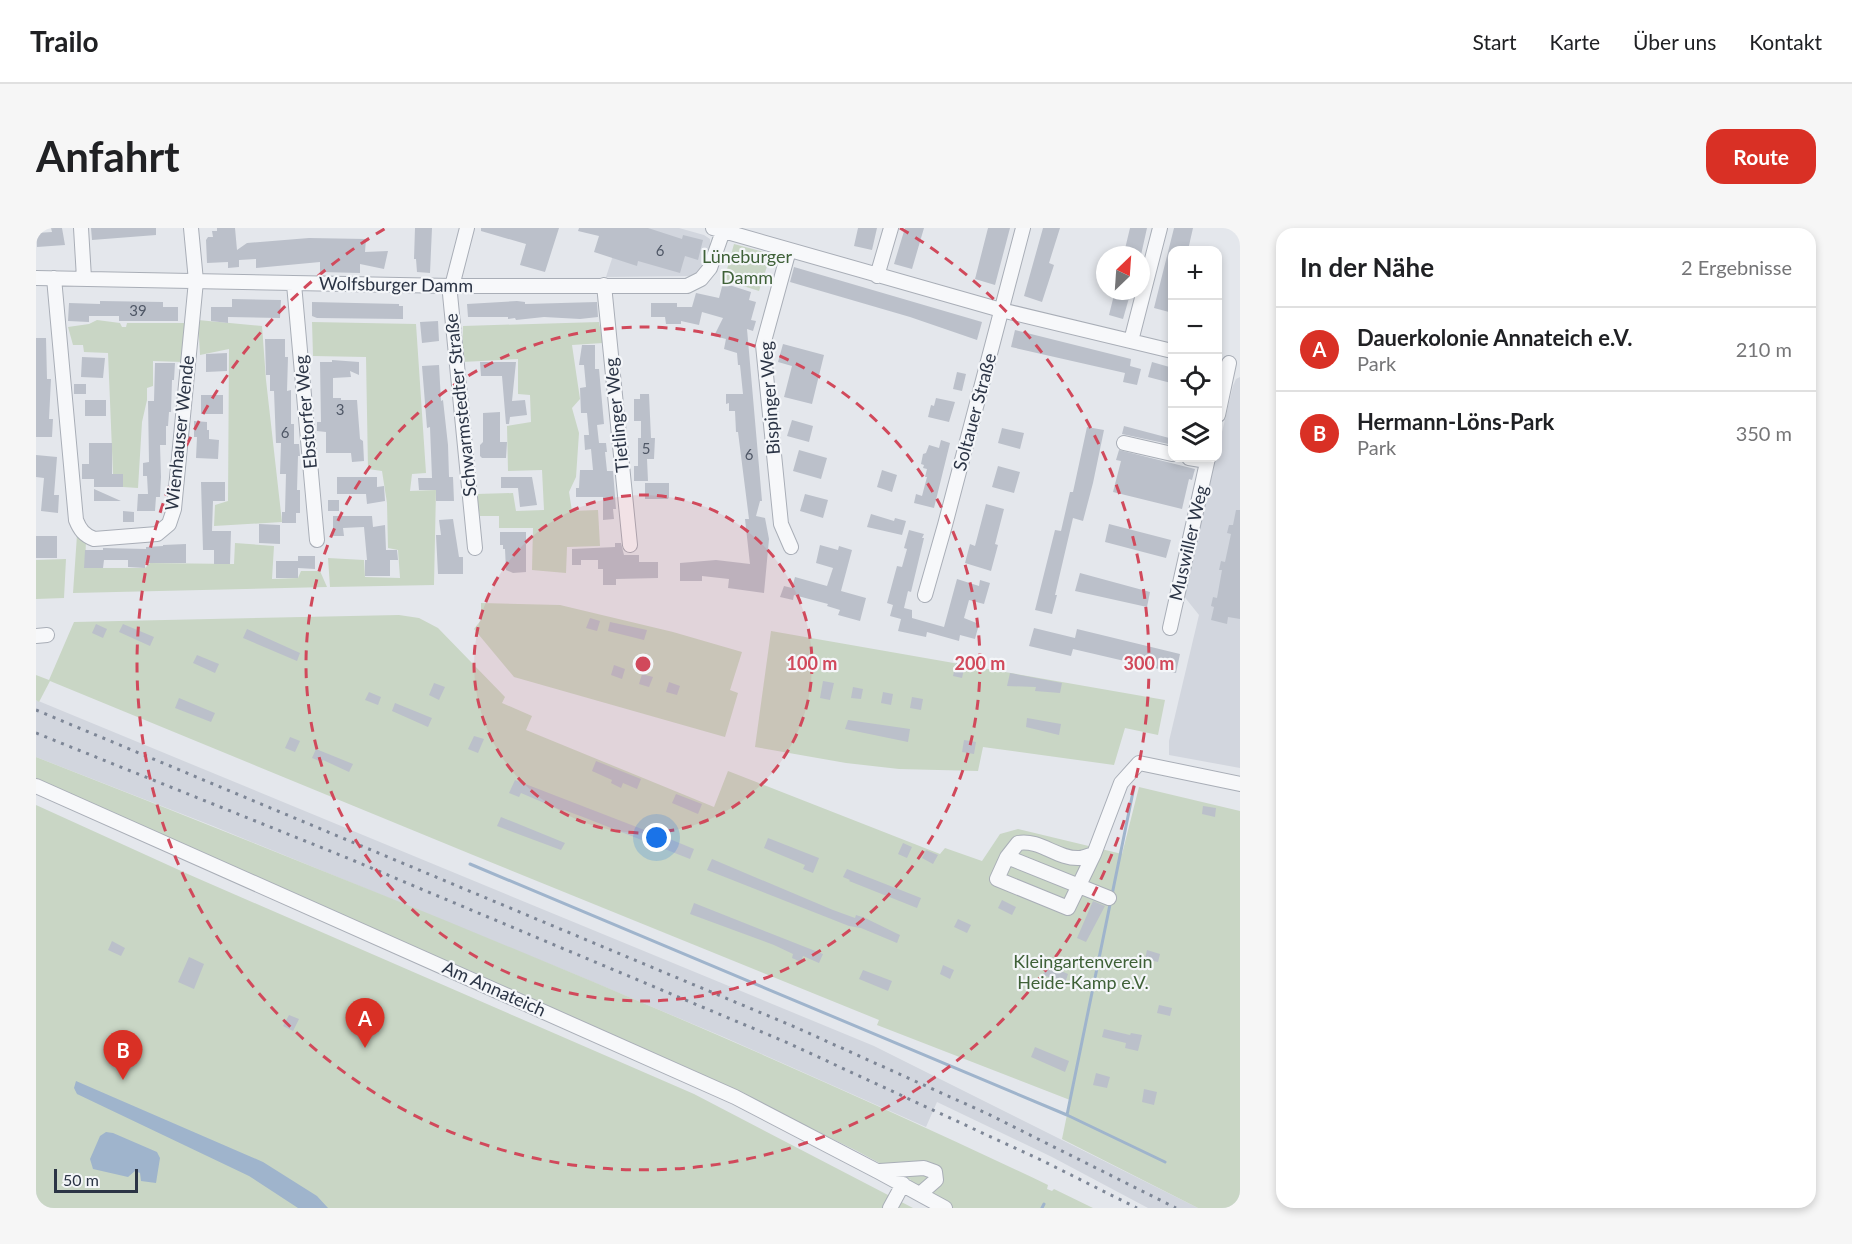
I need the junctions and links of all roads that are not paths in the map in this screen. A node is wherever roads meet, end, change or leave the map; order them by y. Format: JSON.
{"nodes":[{"id":1,"x":81,"y":228,"type":"edge"},
{"id":2,"x":191,"y":228,"type":"edge"},
{"id":3,"x":467,"y":228,"type":"edge"},
{"id":4,"x":891,"y":228,"type":"edge"},
{"id":5,"x":1023,"y":228,"type":"edge"},
{"id":6,"x":1160,"y":228,"type":"edge"},
{"id":7,"x":718,"y":229,"type":"edge"},
{"id":8,"x":755,"y":234,"type":"edge"},
{"id":9,"x":789,"y":250,"type":"junction"},
{"id":10,"x":877,"y":276,"type":"junction"},
{"id":11,"x":36,"y":278,"type":"edge"},
{"id":12,"x":54,"y":278,"type":"junction"},
{"id":13,"x":84,"y":278,"type":"junction"},
{"id":14,"x":196,"y":281,"type":"junction"},
{"id":15,"x":294,"y":284,"type":"junction"},
{"id":16,"x":604,"y":285,"type":"junction"},
{"id":17,"x":452,"y":286,"type":"junction"},
{"id":18,"x":1001,"y":310,"type":"junction"},
{"id":19,"x":1131,"y":342,"type":"junction"},
{"id":20,"x":1168,"y":350,"type":"edge"},
{"id":21,"x":1229,"y":363,"type":"edge"},
{"id":22,"x":1219,"y":408,"type":"edge"},
{"id":23,"x":1124,"y":443,"type":"dead end"},
{"id":24,"x":1168,"y":453,"type":"edge"},
{"id":25,"x":1206,"y":462,"type":"edge"},
{"id":26,"x":316,"y":540,"type":"dead end"},
{"id":27,"x":630,"y":545,"type":"dead end"},
{"id":28,"x":791,"y":547,"type":"dead end"},
{"id":29,"x":475,"y":548,"type":"dead end"},
{"id":30,"x":925,"y":595,"type":"dead end"},
{"id":31,"x":1170,"y":628,"type":"dead end"},
{"id":32,"x":1240,"y":784,"type":"edge"},
{"id":33,"x":36,"y":786,"type":"edge"},
{"id":34,"x":1094,"y":854,"type":"junction"},
{"id":35,"x":1006,"y":857,"type":"junction"},
{"id":36,"x":1078,"y":886,"type":"junction"},
{"id":37,"x":1109,"y":898,"type":"dead end"},
{"id":38,"x":879,"y":1172,"type":"junction"},
{"id":39,"x":903,"y":1184,"type":"junction"},
{"id":40,"x":920,"y":1194,"type":"junction"},
{"id":41,"x":890,"y":1208,"type":"edge"},
{"id":42,"x":945,"y":1208,"type":"edge"}],
"edges":[{"from":1,"to":13,"type":"street"},
{"from":2,"to":14,"type":"street","name":"Wienhauser Wende"},
{"from":3,"to":17,"type":"street","name":"Schwarmstedter Straße"},
{"from":4,"to":10,"type":"street"},
{"from":5,"to":18,"type":"street","name":"Soltauer Straße"},
{"from":6,"to":19,"type":"street"},
{"from":7,"to":8,"type":"street"},
{"from":7,"to":16,"type":"street","name":"Wolfsburger Damm"},
{"from":8,"to":9,"type":"street"},
{"from":9,"to":10,"type":"street"},
{"from":9,"to":28,"type":"street","name":"Bispinger Weg"},
{"from":10,"to":18,"type":"street"},
{"from":11,"to":12,"type":"street","name":"Wolfsburger Damm"},
{"from":12,"to":13,"type":"street","name":"Wolfsburger Damm"},
{"from":12,"to":14,"type":"street","name":"Wienhauser Wende"},
{"from":13,"to":14,"type":"street","name":"Wolfsburger Damm"},
{"from":14,"to":15,"type":"street","name":"Wolfsburger Damm"},
{"from":15,"to":17,"type":"street","name":"Wolfsburger Damm"},
{"from":15,"to":26,"type":"street","name":"Ebstorfer Weg"},
{"from":16,"to":17,"type":"street","name":"Wolfsburger Damm"},
{"from":16,"to":27,"type":"street","name":"Tietlinger Weg"},
{"from":17,"to":29,"type":"street","name":"Schwarmstedter Straße"},
{"from":18,"to":19,"type":"street"},
{"from":18,"to":30,"type":"street","name":"Soltauer Straße"},
{"from":19,"to":20,"type":"street"},
{"from":21,"to":22,"type":"street"},
{"from":23,"to":24,"type":"street"},
{"from":25,"to":31,"type":"street","name":"Muswiller Weg"},
{"from":32,"to":34,"type":"street"},
{"from":33,"to":38,"type":"street","name":"Am Annateich"},
{"from":34,"to":35,"type":"street"},
{"from":34,"to":36,"type":"street"},
{"from":35,"to":36,"type":"street"},
{"from":35,"to":36,"type":"street"},
{"from":36,"to":37,"type":"street"},
{"from":38,"to":39,"type":"street","name":"Am Annateich"},
{"from":38,"to":40,"type":"street"},
{"from":39,"to":40,"type":"street","name":"Am Annateich"},
{"from":39,"to":41,"type":"street"},
{"from":40,"to":42,"type":"street","name":"Am Annateich"}]}
